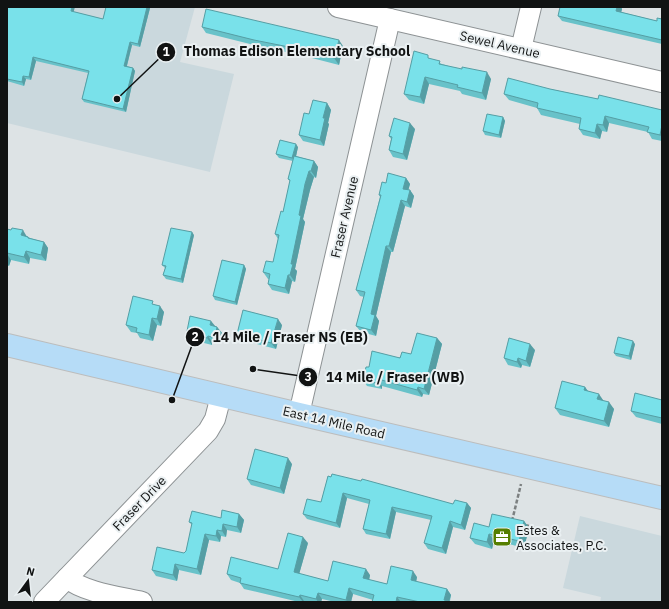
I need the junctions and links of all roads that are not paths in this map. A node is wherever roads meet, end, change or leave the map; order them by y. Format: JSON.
{"nodes":[{"id":1,"x":338,"y":7,"type":"edge"},
{"id":2,"x":531,"y":7,"type":"edge"},
{"id":3,"x":390,"y":19,"type":"junction"},
{"id":4,"x":521,"y":49,"type":"junction"},
{"id":5,"x":662,"y":82,"type":"edge"},
{"id":6,"x":7,"y":345,"type":"edge"},
{"id":7,"x":221,"y":396,"type":"junction"},
{"id":8,"x":298,"y":414,"type":"junction"},
{"id":9,"x":662,"y":498,"type":"edge"},
{"id":10,"x":67,"y":578,"type":"junction"},
{"id":11,"x":44,"y":602,"type":"edge"},
{"id":12,"x":142,"y":602,"type":"edge"}],
"edges":[{"from":1,"to":3,"type":"street","name":"Sewel Avenue"},
{"from":2,"to":4,"type":"street"},
{"from":3,"to":4,"type":"street","name":"Sewel Avenue"},
{"from":3,"to":8,"type":"street","name":"Fraser Avenue"},
{"from":4,"to":5,"type":"street","name":"Sewel Avenue"},
{"from":6,"to":7,"type":"main road","name":"East 14 Mile Road"},
{"from":7,"to":8,"type":"main road","name":"East 14 Mile Road"},
{"from":7,"to":10,"type":"street","name":"Fraser Drive"},
{"from":8,"to":9,"type":"main road","name":"East 14 Mile Road"},
{"from":10,"to":11,"type":"street","name":"Fraser Drive"},
{"from":10,"to":12,"type":"street"}]}
